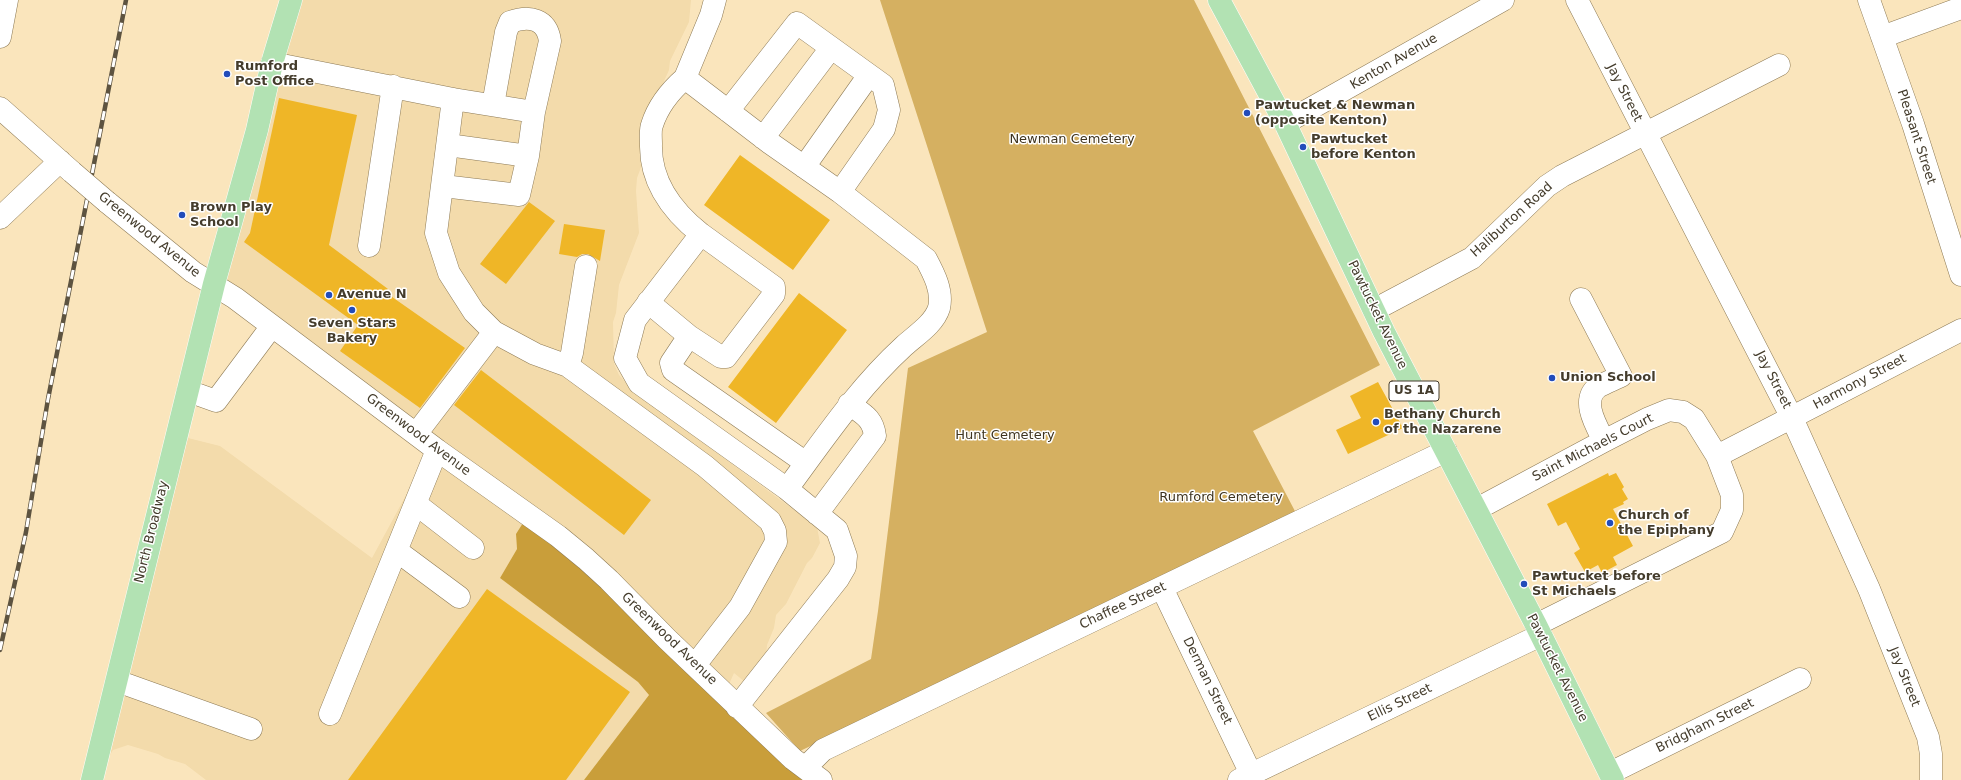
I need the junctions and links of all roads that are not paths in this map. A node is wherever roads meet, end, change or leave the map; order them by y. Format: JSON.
{"nodes":[{"id":1,"x":7,"y":0,"type":"edge"},
{"id":2,"x":291,"y":0,"type":"edge"},
{"id":3,"x":715,"y":0,"type":"edge"},
{"id":4,"x":1219,"y":0,"type":"edge"},
{"id":5,"x":1503,"y":0,"type":"edge"},
{"id":6,"x":1577,"y":0,"type":"edge"},
{"id":7,"x":1869,"y":0,"type":"edge"},
{"id":8,"x":1961,"y":8,"type":"edge"},
{"id":9,"x":0,"y":37,"type":"edge"},
{"id":10,"x":1882,"y":37,"type":"junction"},
{"id":11,"x":831,"y":48,"type":"junction"},
{"id":12,"x":272,"y":64,"type":"junction"},
{"id":13,"x":1778,"y":65,"type":"dead end"},
{"id":14,"x":869,"y":75,"type":"junction"},
{"id":15,"x":684,"y":78,"type":"junction"},
{"id":16,"x":394,"y":86,"type":"junction"},
{"id":17,"x":453,"y":99,"type":"junction"},
{"id":18,"x":493,"y":105,"type":"junction"},
{"id":19,"x":0,"y":108,"type":"edge"},
{"id":20,"x":728,"y":111,"type":"junction"},
{"id":21,"x":534,"y":112,"type":"junction"},
{"id":22,"x":1285,"y":123,"type":"junction"},
{"id":23,"x":1645,"y":133,"type":"junction"},
{"id":24,"x":763,"y":138,"type":"junction"},
{"id":25,"x":448,"y":145,"type":"junction"},
{"id":26,"x":528,"y":156,"type":"junction"},
{"id":27,"x":66,"y":167,"type":"junction"},
{"id":28,"x":804,"y":167,"type":"junction"},
{"id":29,"x":443,"y":186,"type":"junction"},
{"id":30,"x":840,"y":192,"type":"junction"},
{"id":31,"x":0,"y":218,"type":"edge"},
{"id":32,"x":701,"y":234,"type":"junction"},
{"id":33,"x":1954,"y":236,"type":"edge"},
{"id":34,"x":369,"y":246,"type":"dead end"},
{"id":35,"x":586,"y":266,"type":"dead end"},
{"id":36,"x":1961,"y":276,"type":"edge"},
{"id":37,"x":214,"y":284,"type":"junction"},
{"id":38,"x":1581,"y":299,"type":"dead end"},
{"id":39,"x":648,"y":302,"type":"junction"},
{"id":40,"x":1374,"y":310,"type":"junction"},
{"id":41,"x":272,"y":326,"type":"junction"},
{"id":42,"x":1961,"y":330,"type":"edge"},
{"id":43,"x":494,"y":332,"type":"junction"},
{"id":44,"x":689,"y":336,"type":"junction"},
{"id":45,"x":568,"y":366,"type":"junction"},
{"id":46,"x":188,"y":391,"type":"junction"},
{"id":47,"x":849,"y":404,"type":"junction"},
{"id":48,"x":1792,"y":418,"type":"junction"},
{"id":49,"x":416,"y":434,"type":"junction"},
{"id":50,"x":1604,"y":441,"type":"junction"},
{"id":51,"x":437,"y":450,"type":"junction"},
{"id":52,"x":1446,"y":451,"type":"junction"},
{"id":53,"x":1717,"y":456,"type":"junction"},
{"id":54,"x":806,"y":463,"type":"junction"},
{"id":55,"x":787,"y":489,"type":"junction"},
{"id":56,"x":416,"y":504,"type":"junction"},
{"id":57,"x":1476,"y":509,"type":"junction"},
{"id":58,"x":817,"y":514,"type":"junction"},
{"id":59,"x":473,"y":548,"type":"dead end"},
{"id":60,"x":397,"y":551,"type":"junction"},
{"id":61,"x":1162,"y":588,"type":"junction"},
{"id":62,"x":459,"y":597,"type":"dead end"},
{"id":63,"x":1538,"y":630,"type":"junction"},
{"id":64,"x":695,"y":665,"type":"junction"},
{"id":65,"x":1800,"y":679,"type":"dead end"},
{"id":66,"x":117,"y":680,"type":"junction"},
{"id":67,"x":737,"y":707,"type":"junction"},
{"id":68,"x":330,"y":714,"type":"dead end"},
{"id":69,"x":251,"y":729,"type":"dead end"},
{"id":70,"x":813,"y":774,"type":"edge"},
{"id":71,"x":1253,"y":776,"type":"edge"},
{"id":72,"x":1612,"y":777,"type":"edge"},
{"id":73,"x":1932,"y":778,"type":"edge"},
{"id":74,"x":92,"y":780,"type":"edge"}],
"edges":[{"from":1,"to":9,"type":"street"},
{"from":2,"to":12,"type":"main road","name":"North Broadway"},
{"from":3,"to":15,"type":"street"},
{"from":4,"to":22,"type":"main road","name":"Pawtucket Avenue","number":"US 1A"},
{"from":5,"to":22,"type":"street","name":"Kenton Avenue"},
{"from":6,"to":23,"type":"street","name":"Jay Street"},
{"from":7,"to":10,"type":"street","name":"Pleasant Street"},
{"from":8,"to":10,"type":"street"},
{"from":10,"to":33,"type":"street","name":"Pleasant Street"},
{"from":11,"to":14,"type":"street"},
{"from":11,"to":20,"type":"street"},
{"from":11,"to":24,"type":"street"},
{"from":12,"to":16,"type":"street"},
{"from":12,"to":37,"type":"main road","name":"North Broadway"},
{"from":13,"to":23,"type":"street","name":"Haliburton Road"},
{"from":14,"to":28,"type":"street"},
{"from":14,"to":30,"type":"street"},
{"from":15,"to":20,"type":"street"},
{"from":15,"to":32,"type":"street"},
{"from":16,"to":17,"type":"street"},
{"from":16,"to":34,"type":"street"},
{"from":17,"to":18,"type":"street"},
{"from":17,"to":25,"type":"street"},
{"from":18,"to":21,"type":"street"},
{"from":18,"to":21,"type":"street"},
{"from":19,"to":27,"type":"street","name":"Greenwood Avenue"},
{"from":20,"to":24,"type":"street"},
{"from":21,"to":26,"type":"street"},
{"from":22,"to":40,"type":"main road","name":"Pawtucket Avenue","number":"US 1A"},
{"from":23,"to":40,"type":"street","name":"Haliburton Road"},
{"from":23,"to":48,"type":"street","name":"Jay Street"},
{"from":24,"to":28,"type":"street"},
{"from":25,"to":26,"type":"street"},
{"from":25,"to":29,"type":"street"},
{"from":26,"to":29,"type":"street"},
{"from":27,"to":31,"type":"street"},
{"from":27,"to":37,"type":"street","name":"Greenwood Avenue","bridge":true},
{"from":28,"to":30,"type":"street"},
{"from":29,"to":43,"type":"street"},
{"from":30,"to":47,"type":"street"},
{"from":32,"to":39,"type":"street"},
{"from":32,"to":44,"type":"street"},
{"from":33,"to":36,"type":"street","name":"Pleasant Street"},
{"from":35,"to":45,"type":"street"},
{"from":37,"to":41,"type":"street","name":"Greenwood Avenue"},
{"from":37,"to":46,"type":"main road","name":"North Broadway"},
{"from":38,"to":50,"type":"street"},
{"from":39,"to":44,"type":"street"},
{"from":39,"to":55,"type":"street"},
{"from":40,"to":52,"type":"main road","name":"Pawtucket Avenue","number":"US 1A"},
{"from":41,"to":46,"type":"street"},
{"from":41,"to":49,"type":"street","name":"Greenwood Avenue"},
{"from":42,"to":48,"type":"street","name":"Harmony Street"},
{"from":43,"to":45,"type":"street"},
{"from":43,"to":49,"type":"street"},
{"from":44,"to":54,"type":"street"},
{"from":45,"to":64,"type":"street"},
{"from":46,"to":66,"type":"main road","name":"North Broadway"},
{"from":47,"to":54,"type":"street"},
{"from":47,"to":58,"type":"street"},
{"from":48,"to":53,"type":"street","name":"Harmony Street"},
{"from":48,"to":73,"type":"street","name":"Jay Street"},
{"from":49,"to":51,"type":"street","name":"Greenwood Avenue"},
{"from":50,"to":53,"type":"street","name":"Saint Michaels Court"},
{"from":50,"to":57,"type":"street","name":"Saint Michaels Court"},
{"from":51,"to":56,"type":"street"},
{"from":51,"to":64,"type":"street","name":"Greenwood Avenue"},
{"from":52,"to":57,"type":"main road","name":"Pawtucket Avenue","number":"US 1A"},
{"from":52,"to":61,"type":"street","name":"Chaffee Street"},
{"from":53,"to":63,"type":"street","name":"Saint Michaels Court"},
{"from":54,"to":55,"type":"street"},
{"from":55,"to":58,"type":"street"},
{"from":56,"to":59,"type":"street"},
{"from":56,"to":60,"type":"street"},
{"from":57,"to":63,"type":"main road","name":"Pawtucket Avenue","number":"US 1A"},
{"from":58,"to":67,"type":"street"},
{"from":60,"to":62,"type":"street"},
{"from":60,"to":68,"type":"street"},
{"from":61,"to":70,"type":"street","name":"Chaffee Street"},
{"from":61,"to":71,"type":"street","name":"Derman Street"},
{"from":63,"to":71,"type":"street","name":"Ellis Street"},
{"from":63,"to":72,"type":"main road","name":"Pawtucket Avenue","number":"US 1A"},
{"from":64,"to":67,"type":"street","name":"Greenwood Avenue"},
{"from":65,"to":72,"type":"street","name":"Bridgham Street"},
{"from":66,"to":69,"type":"street"},
{"from":66,"to":74,"type":"main road","name":"North Broadway"},
{"from":67,"to":70,"type":"street","name":"Greenwood Avenue"}]}
